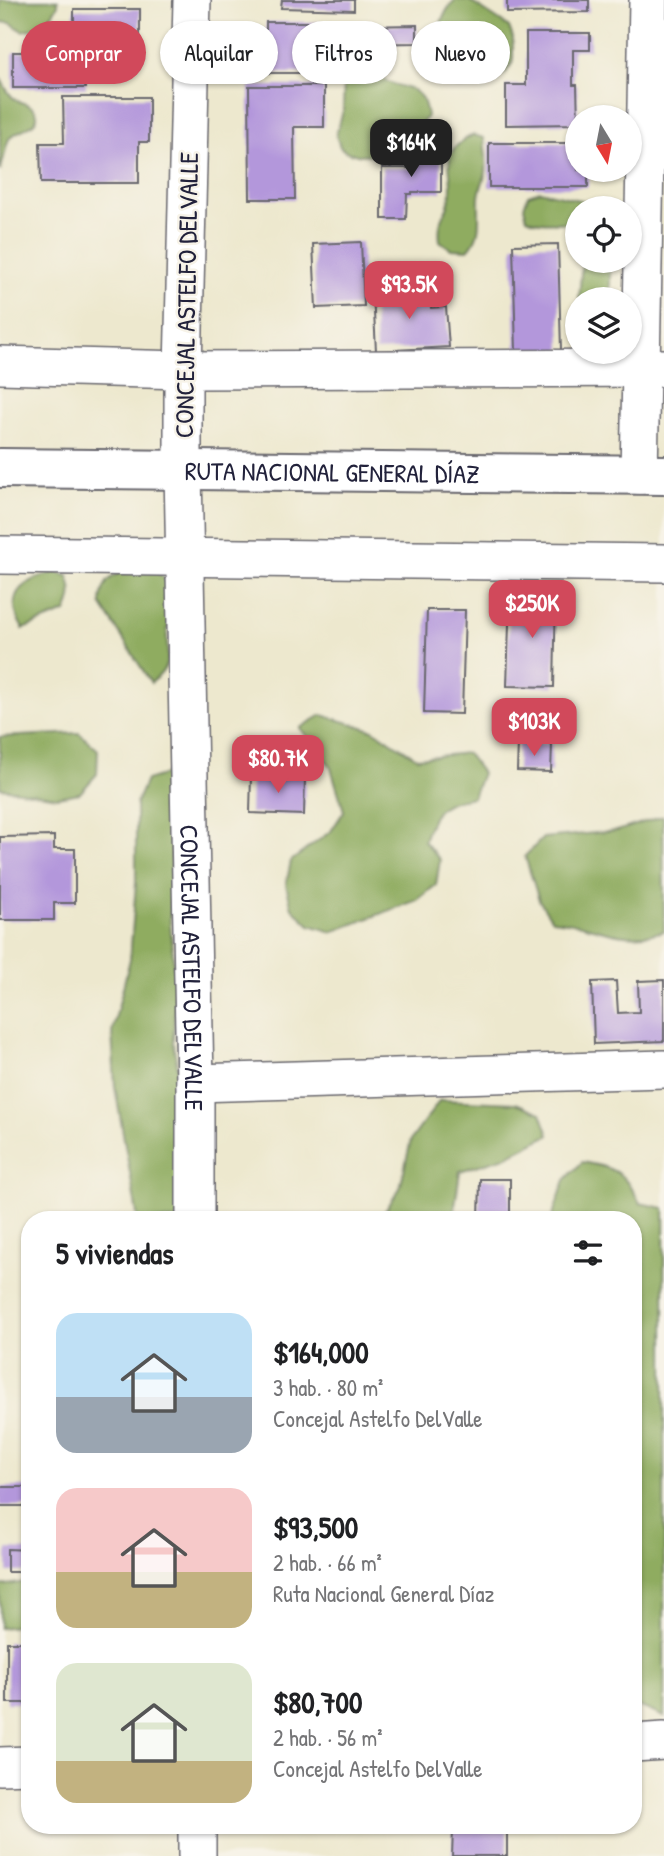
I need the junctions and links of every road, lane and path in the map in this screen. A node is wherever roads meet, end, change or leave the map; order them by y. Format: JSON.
{"nodes":[{"id":1,"x":192,"y":0,"type":"edge"},
{"id":2,"x":648,"y":0,"type":"edge"},
{"id":3,"x":0,"y":365,"type":"edge"},
{"id":4,"x":652,"y":368,"type":"edge"},
{"id":5,"x":183,"y":370,"type":"junction"},
{"id":6,"x":0,"y":468,"type":"edge"},
{"id":7,"x":183,"y":470,"type":"junction"},
{"id":8,"x":651,"y":475,"type":"edge"},
{"id":9,"x":0,"y":555,"type":"edge"},
{"id":10,"x":186,"y":559,"type":"junction"},
{"id":11,"x":664,"y":563,"type":"edge"},
{"id":12,"x":664,"y":1069,"type":"edge"},
{"id":13,"x":195,"y":1083,"type":"junction"},
{"id":14,"x":195,"y":1211,"type":"edge"},
{"id":15,"x":664,"y":1741,"type":"edge"},
{"id":16,"x":642,"y":1742,"type":"edge"},
{"id":17,"x":21,"y":1765,"type":"edge"},
{"id":18,"x":0,"y":1766,"type":"edge"},
{"id":19,"x":197,"y":1834,"type":"edge"},
{"id":20,"x":197,"y":1856,"type":"edge"}],
"edges":[{"from":1,"to":5,"type":"street","name":"CONCEJAL ASTELFO DELVALLE"},
{"from":2,"to":4,"type":"street"},
{"from":3,"to":5,"type":"street"},
{"from":4,"to":5,"type":"street"},
{"from":4,"to":8,"type":"street"},
{"from":5,"to":7,"type":"street","name":"CONCEJAL ASTELFO DELVALLE"},
{"from":6,"to":7,"type":"highway","name":"RUTA NACIONAL GENERAL DÍAZ"},
{"from":7,"to":8,"type":"highway","name":"RUTA NACIONAL GENERAL DÍAZ"},
{"from":7,"to":10,"type":"street","name":"CONCEJAL ASTELFO DELVALLE"},
{"from":9,"to":10,"type":"street"},
{"from":10,"to":11,"type":"street"},
{"from":10,"to":13,"type":"street","name":"CONCEJAL ASTELFO DELVALLE"},
{"from":12,"to":13,"type":"street"},
{"from":13,"to":14,"type":"street","name":"CONCEJAL ASTELFO DELVALLE"},
{"from":15,"to":16,"type":"street"},
{"from":17,"to":18,"type":"street"},
{"from":19,"to":20,"type":"street"}]}
